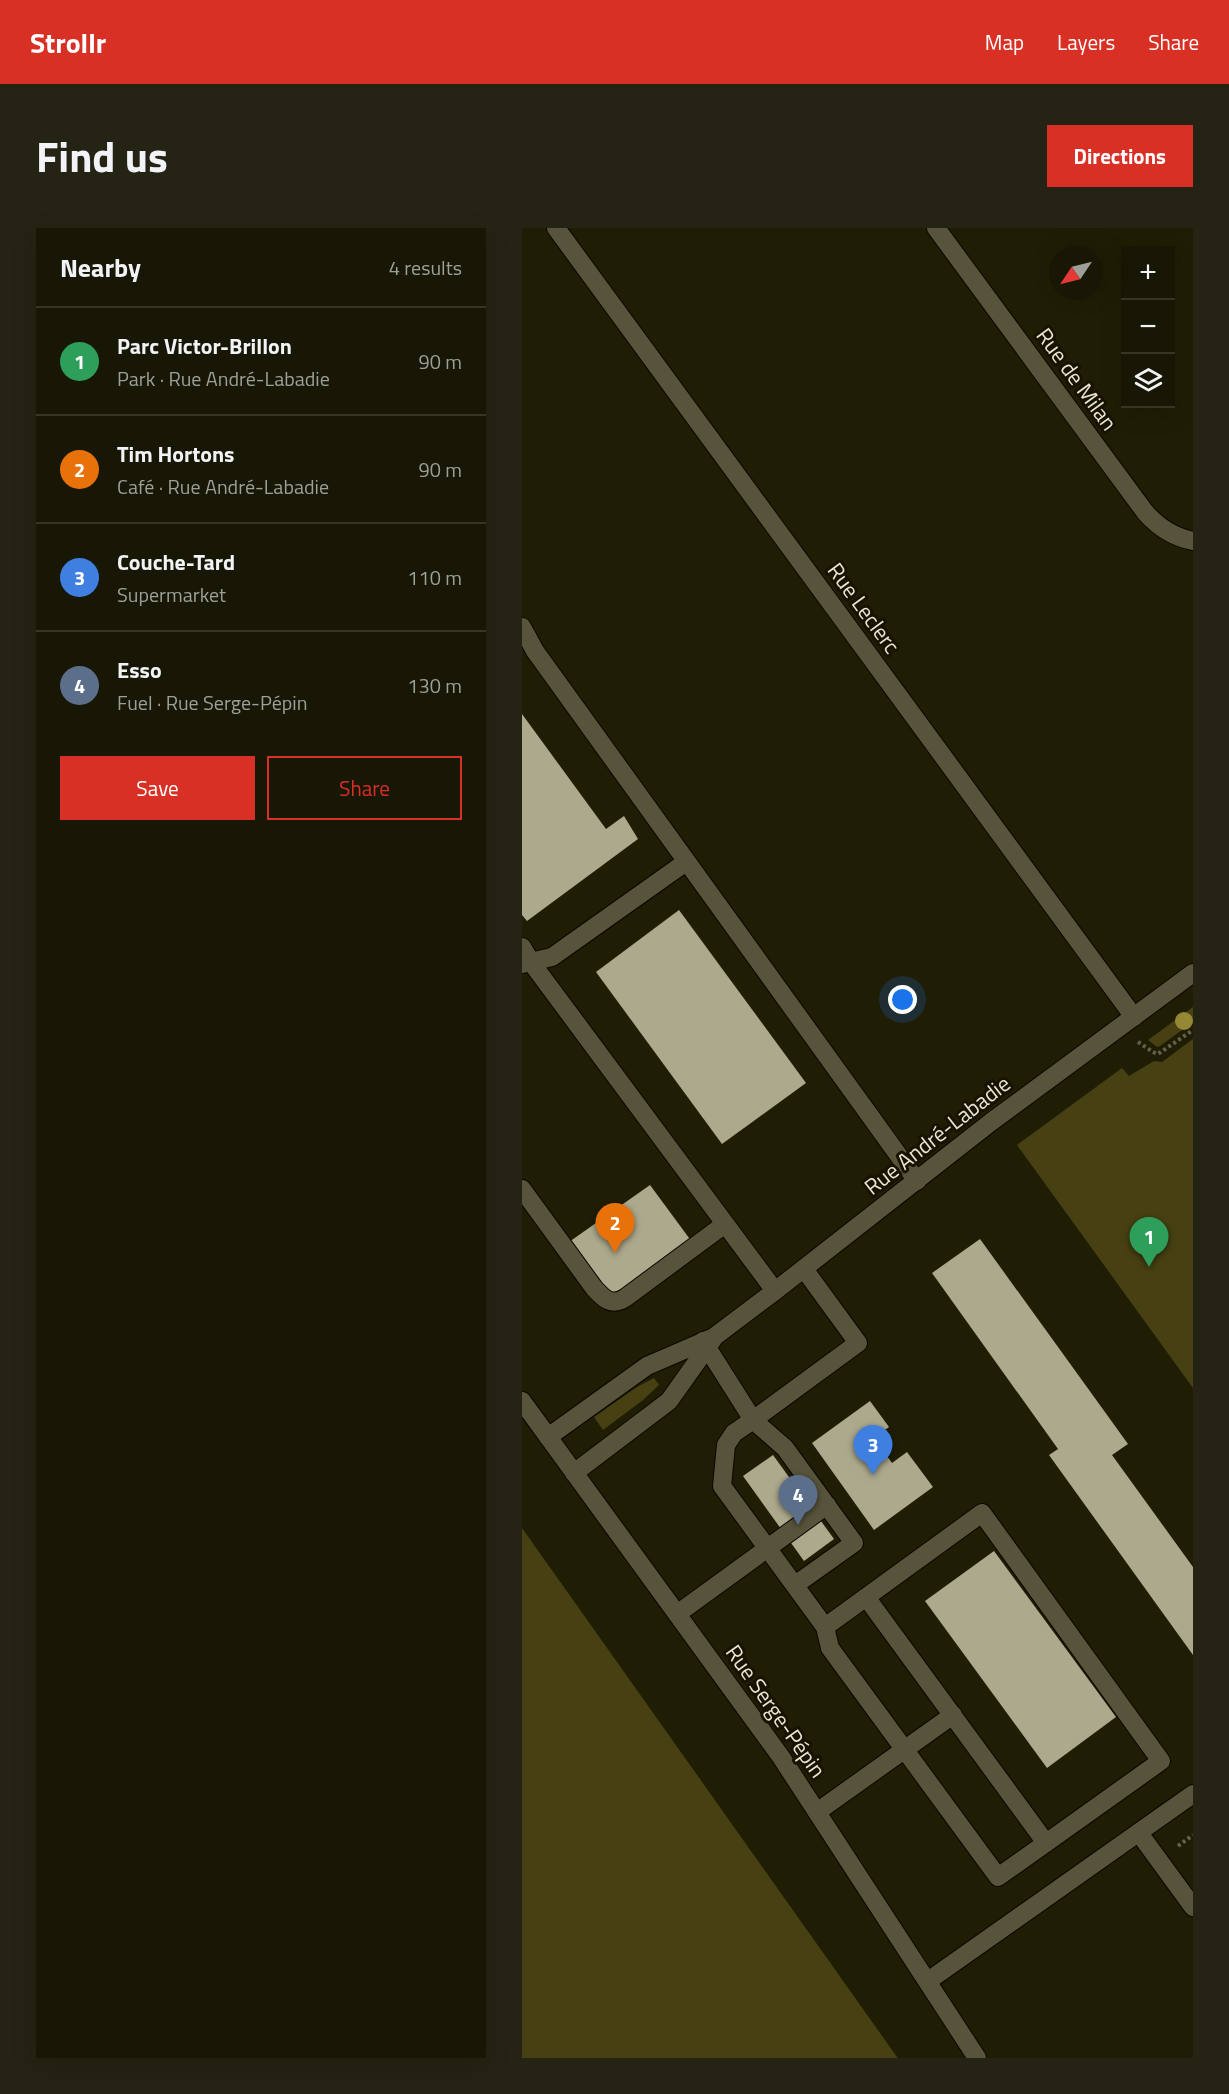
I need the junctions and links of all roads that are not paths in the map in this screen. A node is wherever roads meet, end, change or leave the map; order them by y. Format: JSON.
{"nodes":[{"id":1,"x":556,"y":228,"type":"edge"},
{"id":2,"x":936,"y":228,"type":"edge"},
{"id":3,"x":1193,"y":541,"type":"edge"},
{"id":4,"x":522,"y":627,"type":"edge"},
{"id":5,"x":686,"y":862,"type":"junction"},
{"id":6,"x":525,"y":958,"type":"edge"},
{"id":7,"x":1193,"y":974,"type":"edge"},
{"id":8,"x":1134,"y":1017,"type":"junction"},
{"id":9,"x":916,"y":1180,"type":"junction"},
{"id":10,"x":522,"y":1189,"type":"edge"},
{"id":11,"x":725,"y":1224,"type":"junction"},
{"id":12,"x":804,"y":1269,"type":"junction"},
{"id":13,"x":776,"y":1291,"type":"junction"},
{"id":14,"x":708,"y":1342,"type":"junction"},
{"id":15,"x":522,"y":1401,"type":"edge"},
{"id":16,"x":753,"y":1420,"type":"junction"},
{"id":17,"x":548,"y":1437,"type":"junction"},
{"id":18,"x":574,"y":1473,"type":"junction"},
{"id":19,"x":827,"y":1505,"type":"junction"},
{"id":20,"x":768,"y":1548,"type":"junction"},
{"id":21,"x":795,"y":1585,"type":"junction"},
{"id":22,"x":866,"y":1597,"type":"junction"},
{"id":23,"x":676,"y":1614,"type":"junction"},
{"id":24,"x":825,"y":1627,"type":"junction"},
{"id":25,"x":952,"y":1715,"type":"junction"},
{"id":26,"x":904,"y":1750,"type":"junction"},
{"id":27,"x":1193,"y":1794,"type":"edge"},
{"id":28,"x":817,"y":1812,"type":"junction"},
{"id":29,"x":1139,"y":1833,"type":"junction"},
{"id":30,"x":1046,"y":1844,"type":"junction"},
{"id":31,"x":1193,"y":1907,"type":"edge"},
{"id":32,"x":928,"y":1982,"type":"junction"},
{"id":33,"x":977,"y":2058,"type":"edge"}],
"edges":[{"from":1,"to":8,"type":"street","name":"Rue Leclerc"},
{"from":2,"to":3,"type":"street","name":"Rue de Milan"},
{"from":4,"to":5,"type":"street"},
{"from":5,"to":6,"type":"street"},
{"from":5,"to":9,"type":"street"},
{"from":6,"to":11,"type":"street"},
{"from":7,"to":8,"type":"street","name":"Rue André-Labadie"},
{"from":8,"to":9,"type":"street","name":"Rue André-Labadie"},
{"from":9,"to":12,"type":"street","name":"Rue André-Labadie"},
{"from":10,"to":11,"type":"street"},
{"from":11,"to":13,"type":"street"},
{"from":12,"to":13,"type":"street","name":"Rue André-Labadie"},
{"from":12,"to":16,"type":"street"},
{"from":13,"to":14,"type":"street","name":"Rue André-Labadie"},
{"from":14,"to":16,"type":"street"},
{"from":14,"to":17,"type":"street","name":"Rue André-Labadie"},
{"from":14,"to":18,"type":"street","name":"Rue André-Labadie"},
{"from":15,"to":17,"type":"street","name":"Rue Serge-Pépin"},
{"from":16,"to":19,"type":"street"},
{"from":16,"to":20,"type":"street"},
{"from":17,"to":18,"type":"street","name":"Rue Serge-Pépin"},
{"from":18,"to":23,"type":"street","name":"Rue Serge-Pépin"},
{"from":19,"to":20,"type":"street"},
{"from":19,"to":21,"type":"street"},
{"from":20,"to":21,"type":"street"},
{"from":20,"to":23,"type":"street"},
{"from":21,"to":24,"type":"street"},
{"from":22,"to":24,"type":"street"},
{"from":22,"to":25,"type":"street"},
{"from":22,"to":30,"type":"street"},
{"from":23,"to":28,"type":"street","name":"Rue Serge-Pépin"},
{"from":24,"to":26,"type":"street"},
{"from":25,"to":26,"type":"street"},
{"from":25,"to":30,"type":"street"},
{"from":26,"to":28,"type":"street"},
{"from":26,"to":30,"type":"street"},
{"from":27,"to":29,"type":"street"},
{"from":28,"to":32,"type":"street","name":"Rue Serge-Pépin"},
{"from":29,"to":31,"type":"street"},
{"from":29,"to":32,"type":"street"},
{"from":32,"to":33,"type":"street","name":"Rue Serge-Pépin"}]}
